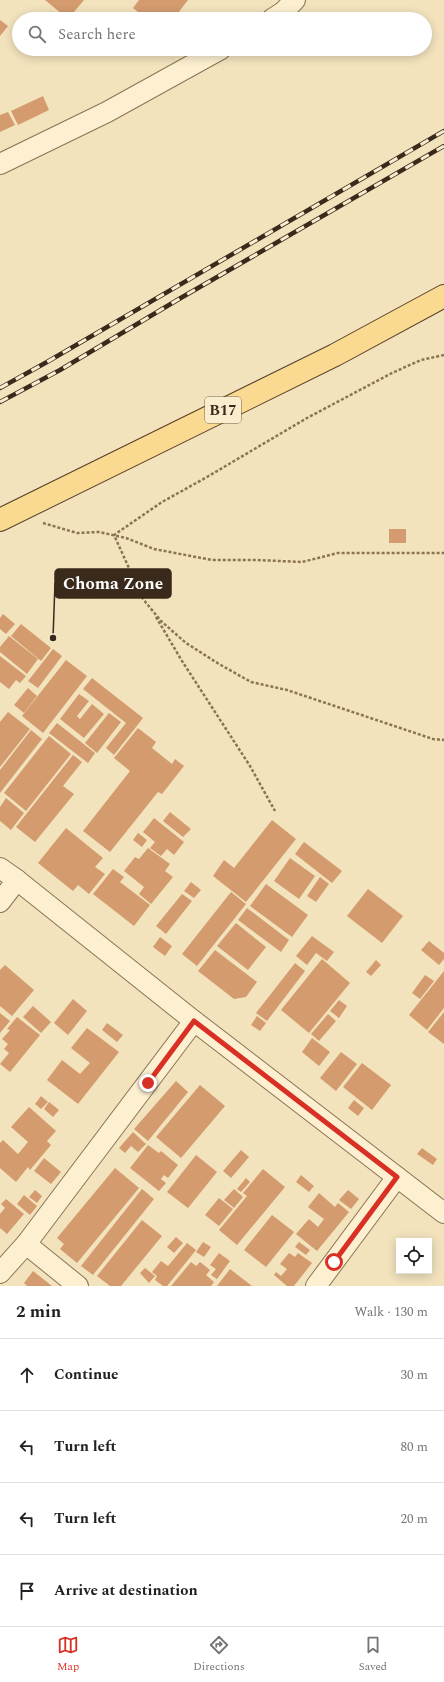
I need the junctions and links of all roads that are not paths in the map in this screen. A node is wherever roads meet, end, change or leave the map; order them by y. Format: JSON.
{"nodes":[{"id":1,"x":296,"y":0,"type":"edge"},
{"id":2,"x":283,"y":12,"type":"edge"},
{"id":3,"x":208,"y":56,"type":"edge"},
{"id":4,"x":0,"y":164,"type":"edge"},
{"id":5,"x":444,"y":296,"type":"edge"},
{"id":6,"x":6,"y":518,"type":"edge"},
{"id":7,"x":0,"y":868,"type":"edge"},
{"id":8,"x":17,"y":880,"type":"junction"},
{"id":9,"x":0,"y":902,"type":"edge"},
{"id":10,"x":194,"y":1021,"type":"junction"},
{"id":11,"x":397,"y":1177,"type":"junction"},
{"id":12,"x":444,"y":1213,"type":"edge"},
{"id":13,"x":26,"y":1244,"type":"junction"},
{"id":14,"x":0,"y":1273,"type":"edge"},
{"id":15,"x":78,"y":1286,"type":"edge"},
{"id":16,"x":316,"y":1286,"type":"edge"}],
"edges":[{"from":1,"to":2,"type":"street"},
{"from":3,"to":4,"type":"street"},
{"from":5,"to":6,"type":"main road","number":"B17"},
{"from":7,"to":8,"type":"street"},
{"from":8,"to":9,"type":"street"},
{"from":8,"to":10,"type":"street"},
{"from":10,"to":11,"type":"street"},
{"from":10,"to":13,"type":"street"},
{"from":11,"to":12,"type":"street"},
{"from":11,"to":16,"type":"street"},
{"from":13,"to":14,"type":"street"},
{"from":13,"to":15,"type":"street"}]}
